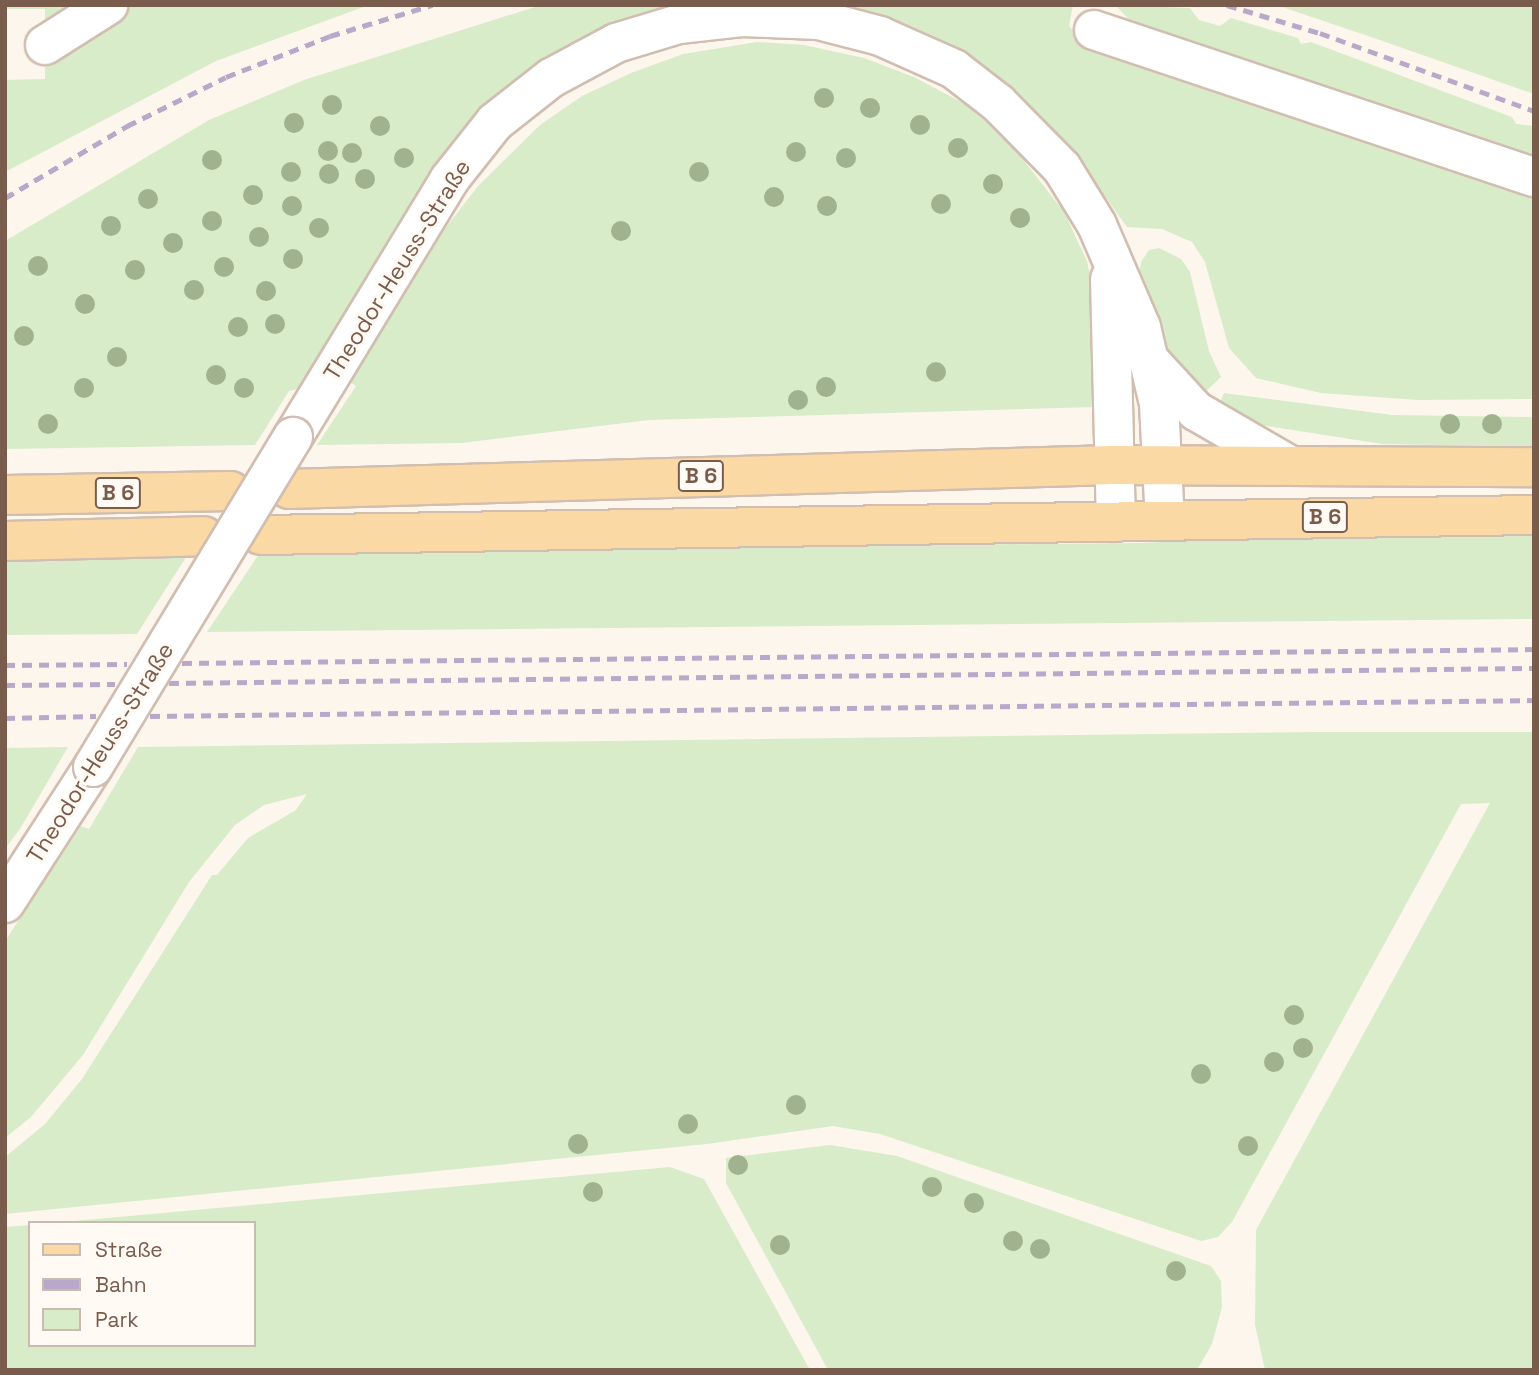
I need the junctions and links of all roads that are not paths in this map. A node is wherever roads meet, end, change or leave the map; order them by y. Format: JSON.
{"nodes":[{"id":1,"x":108,"y":5,"type":"edge"},
{"id":2,"x":1094,"y":30,"type":"dead end"},
{"id":3,"x":45,"y":45,"type":"dead end"},
{"id":4,"x":1534,"y":177,"type":"edge"},
{"id":5,"x":1107,"y":249,"type":"junction"},
{"id":6,"x":1149,"y":360,"type":"junction"},
{"id":7,"x":1113,"y":465,"type":"junction"},
{"id":8,"x":1163,"y":465,"type":"junction"},
{"id":9,"x":1289,"y":465,"type":"junction"},
{"id":10,"x":1534,"y":467,"type":"edge"},
{"id":11,"x":289,"y":489,"type":"dead end"},
{"id":12,"x":231,"y":491,"type":"dead end"},
{"id":13,"x":5,"y":495,"type":"edge"},
{"id":14,"x":1534,"y":515,"type":"edge"},
{"id":15,"x":1166,"y":521,"type":"junction"},
{"id":16,"x":1116,"y":522,"type":"junction"},
{"id":17,"x":261,"y":535,"type":"dead end"},
{"id":18,"x":204,"y":536,"type":"dead end"},
{"id":19,"x":5,"y":541,"type":"edge"},
{"id":20,"x":5,"y":903,"type":"edge"}],
"edges":[{"from":1,"to":3,"type":"street"},
{"from":2,"to":4,"type":"street"},
{"from":5,"to":6,"type":"street","name":"Theodor-Heuss-Straße"},
{"from":5,"to":7,"type":"street","name":"Theodor-Heuss-Straße"},
{"from":5,"to":20,"type":"street","name":"Theodor-Heuss-Straße","bridge":true},
{"from":6,"to":8,"type":"street","name":"Theodor-Heuss-Straße"},
{"from":6,"to":9,"type":"street"},
{"from":7,"to":8,"type":"main road","number":"B 6"},
{"from":7,"to":11,"type":"main road","number":"B 6"},
{"from":7,"to":16,"type":"street","name":"Theodor-Heuss-Straße"},
{"from":8,"to":9,"type":"main road","number":"B 6"},
{"from":8,"to":15,"type":"street","name":"Theodor-Heuss-Straße"},
{"from":9,"to":10,"type":"main road","number":"B 6"},
{"from":12,"to":13,"type":"main road","number":"B 6"},
{"from":14,"to":15,"type":"main road","number":"B 6"},
{"from":15,"to":16,"type":"main road","number":"B 6"},
{"from":16,"to":17,"type":"main road","number":"B 6"},
{"from":18,"to":19,"type":"main road","number":"B 6"}]}
